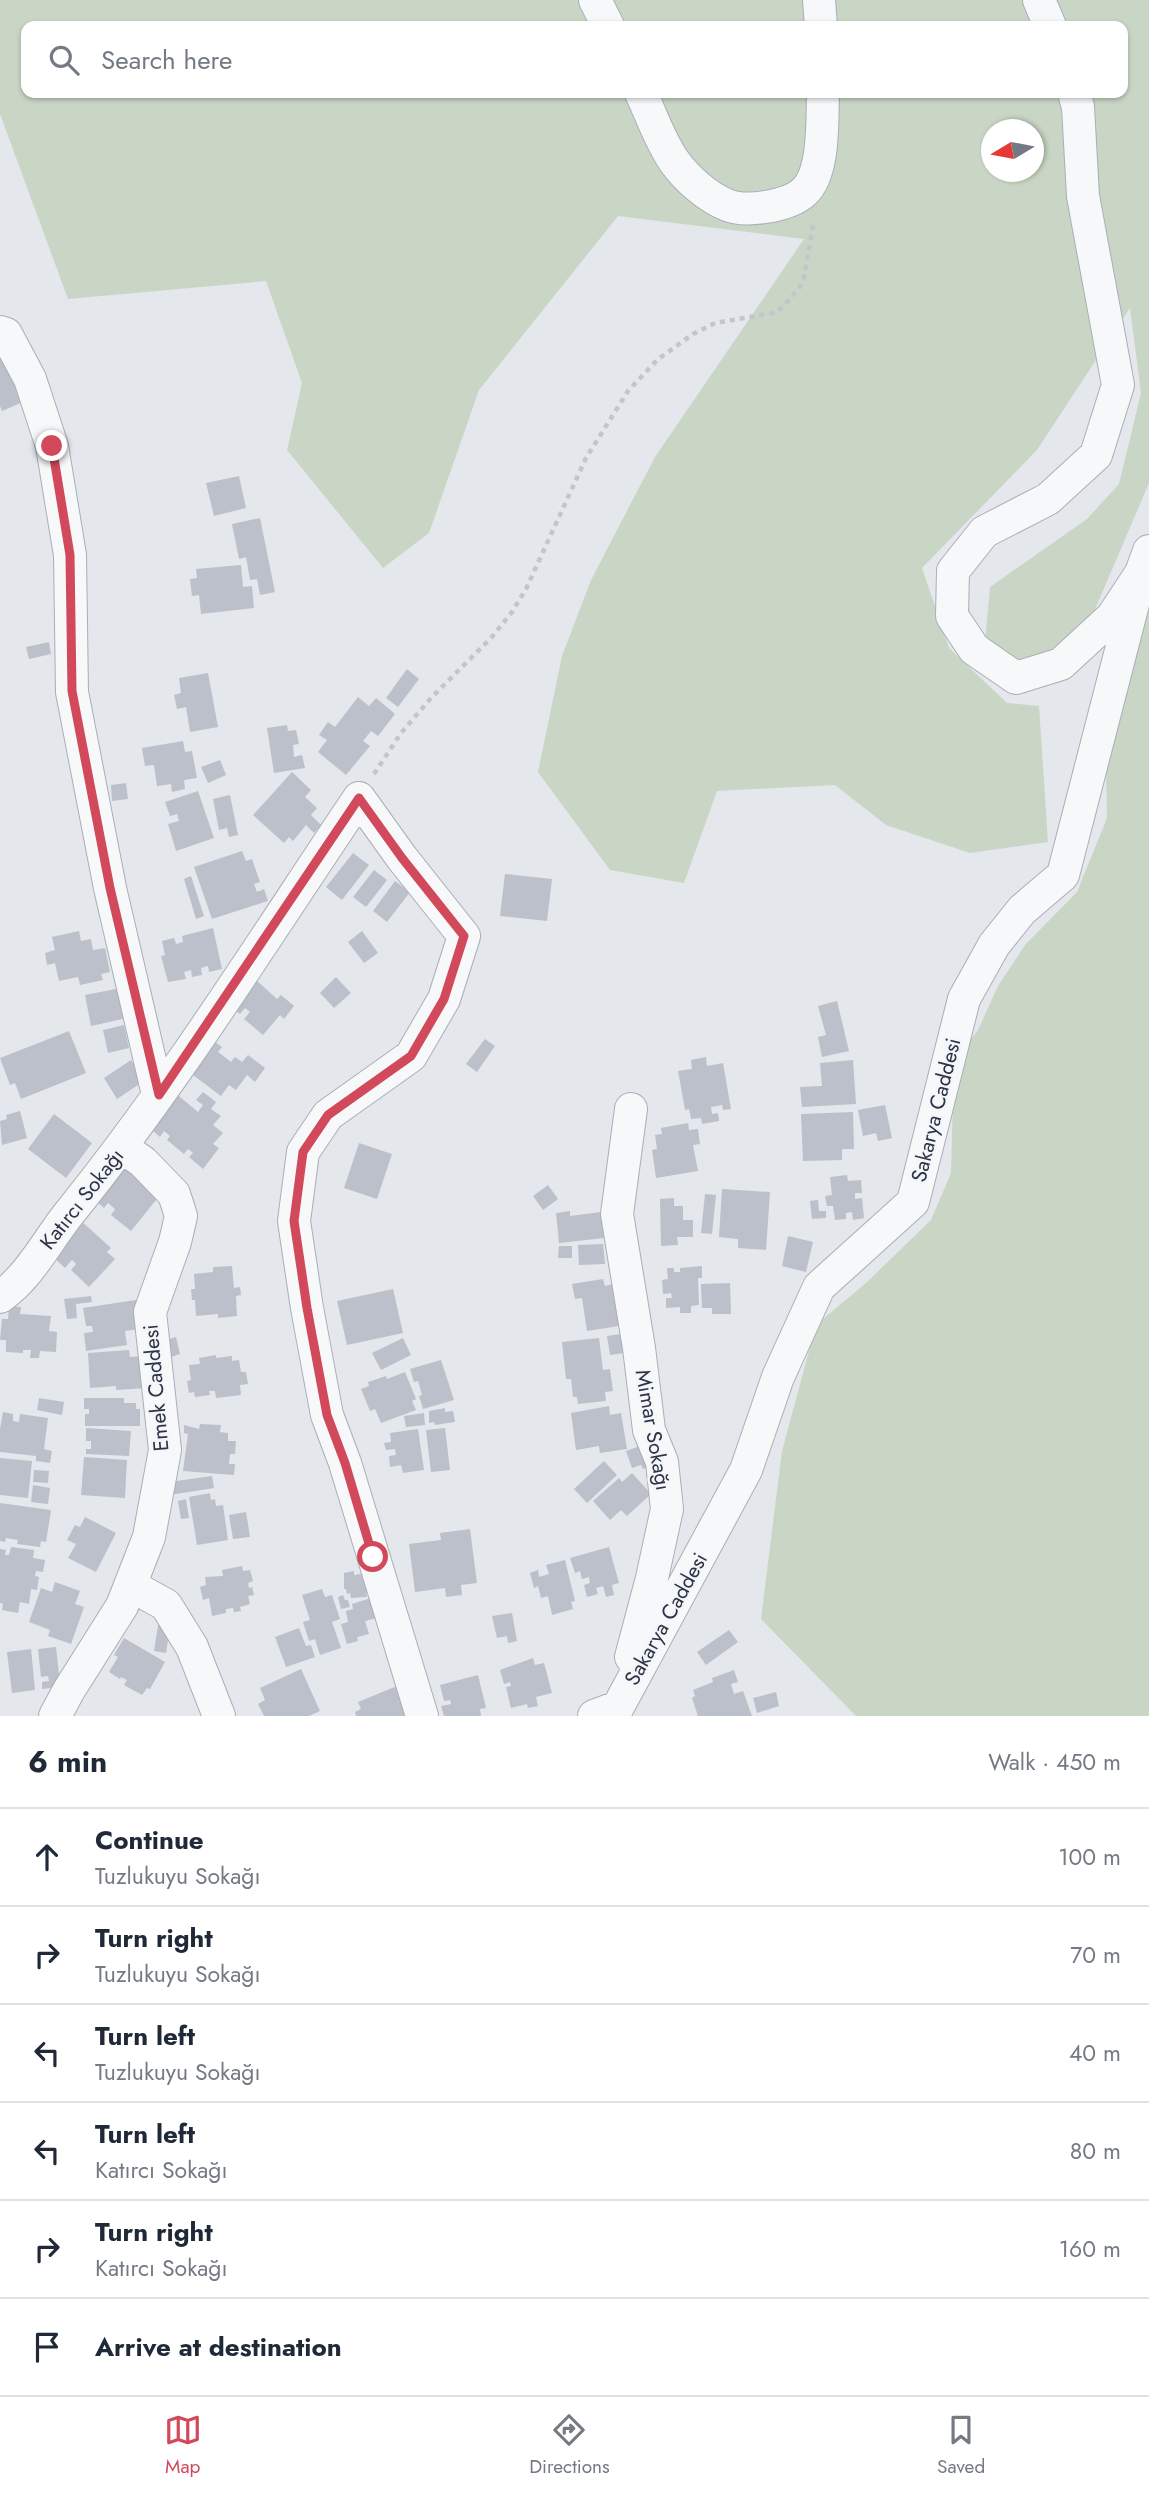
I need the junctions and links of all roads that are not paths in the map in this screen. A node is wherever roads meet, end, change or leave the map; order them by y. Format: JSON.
{"nodes":[{"id":1,"x":595,"y":0,"type":"edge"},
{"id":2,"x":819,"y":0,"type":"edge"},
{"id":3,"x":1039,"y":0,"type":"edge"},
{"id":4,"x":606,"y":21,"type":"edge"},
{"id":5,"x":821,"y":21,"type":"edge"},
{"id":6,"x":1048,"y":21,"type":"edge"},
{"id":7,"x":643,"y":98,"type":"edge"},
{"id":8,"x":823,"y":98,"type":"edge"},
{"id":9,"x":1075,"y":98,"type":"edge"},
{"id":10,"x":0,"y":331,"type":"edge"},
{"id":11,"x":1145,"y":562,"type":"edge"},
{"id":12,"x":159,"y":1095,"type":"junction"},
{"id":13,"x":631,"y":1109,"type":"dead end"},
{"id":14,"x":123,"y":1148,"type":"junction"},
{"id":15,"x":0,"y":1297,"type":"edge"},
{"id":16,"x":130,"y":1585,"type":"junction"},
{"id":17,"x":610,"y":1713,"type":"edge"},
{"id":18,"x":55,"y":1716,"type":"edge"},
{"id":19,"x":219,"y":1716,"type":"edge"},
{"id":20,"x":422,"y":1716,"type":"edge"}],
"edges":[{"from":1,"to":4,"type":"street"},
{"from":2,"to":5,"type":"street"},
{"from":3,"to":6,"type":"street"},
{"from":7,"to":8,"type":"street"},
{"from":9,"to":11,"type":"street"},
{"from":10,"to":12,"type":"street"},
{"from":11,"to":17,"type":"street","name":"Sakarya Caddesi"},
{"from":12,"to":14,"type":"street","name":"Katırcı Sokağı"},
{"from":12,"to":20,"type":"street","name":"Katırcı Sokağı"},
{"from":13,"to":17,"type":"street","name":"Mimar Sokağı"},
{"from":14,"to":15,"type":"street","name":"Katırcı Sokağı"},
{"from":14,"to":16,"type":"street","name":"Emek Caddesi"},
{"from":16,"to":18,"type":"street","name":"Emek Caddesi"},
{"from":16,"to":19,"type":"street"}]}
